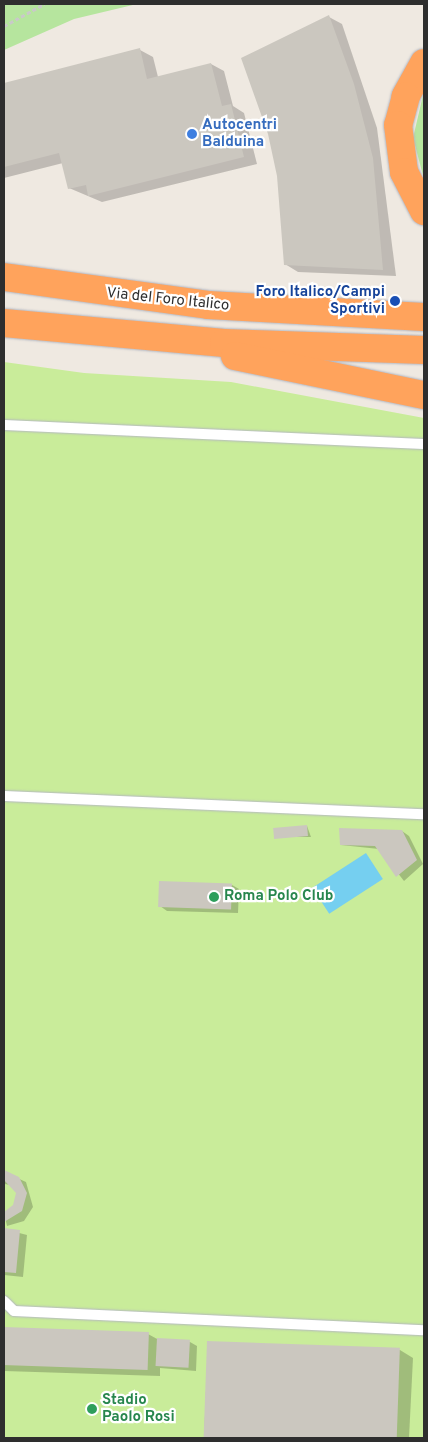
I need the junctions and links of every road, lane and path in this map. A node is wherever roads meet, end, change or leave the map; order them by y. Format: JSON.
{"nodes":[{"id":1,"x":44,"y":4,"type":"edge"},
{"id":2,"x":4,"y":26,"type":"edge"},
{"id":3,"x":424,"y":63,"type":"edge"},
{"id":4,"x":424,"y":211,"type":"edge"},
{"id":5,"x":4,"y":277,"type":"edge"},
{"id":6,"x":424,"y":316,"type":"edge"},
{"id":7,"x":4,"y":323,"type":"edge"},
{"id":8,"x":156,"y":337,"type":"junction"},
{"id":9,"x":424,"y":350,"type":"edge"},
{"id":10,"x":424,"y":395,"type":"edge"},
{"id":11,"x":4,"y":425,"type":"edge"},
{"id":12,"x":424,"y":444,"type":"edge"},
{"id":13,"x":4,"y":796,"type":"edge"},
{"id":14,"x":424,"y":814,"type":"edge"},
{"id":15,"x":4,"y":1301,"type":"edge"},
{"id":16,"x":424,"y":1330,"type":"edge"}],
"edges":[{"from":1,"to":2,"type":"path"},
{"from":3,"to":4,"type":"highway"},
{"from":5,"to":6,"type":"highway","name":"Via del Foro Italico"},
{"from":7,"to":8,"type":"highway"},
{"from":8,"to":9,"type":"highway"},
{"from":8,"to":10,"type":"highway"},
{"from":11,"to":12,"type":"lane"},
{"from":13,"to":14,"type":"lane"},
{"from":15,"to":16,"type":"lane"}]}
